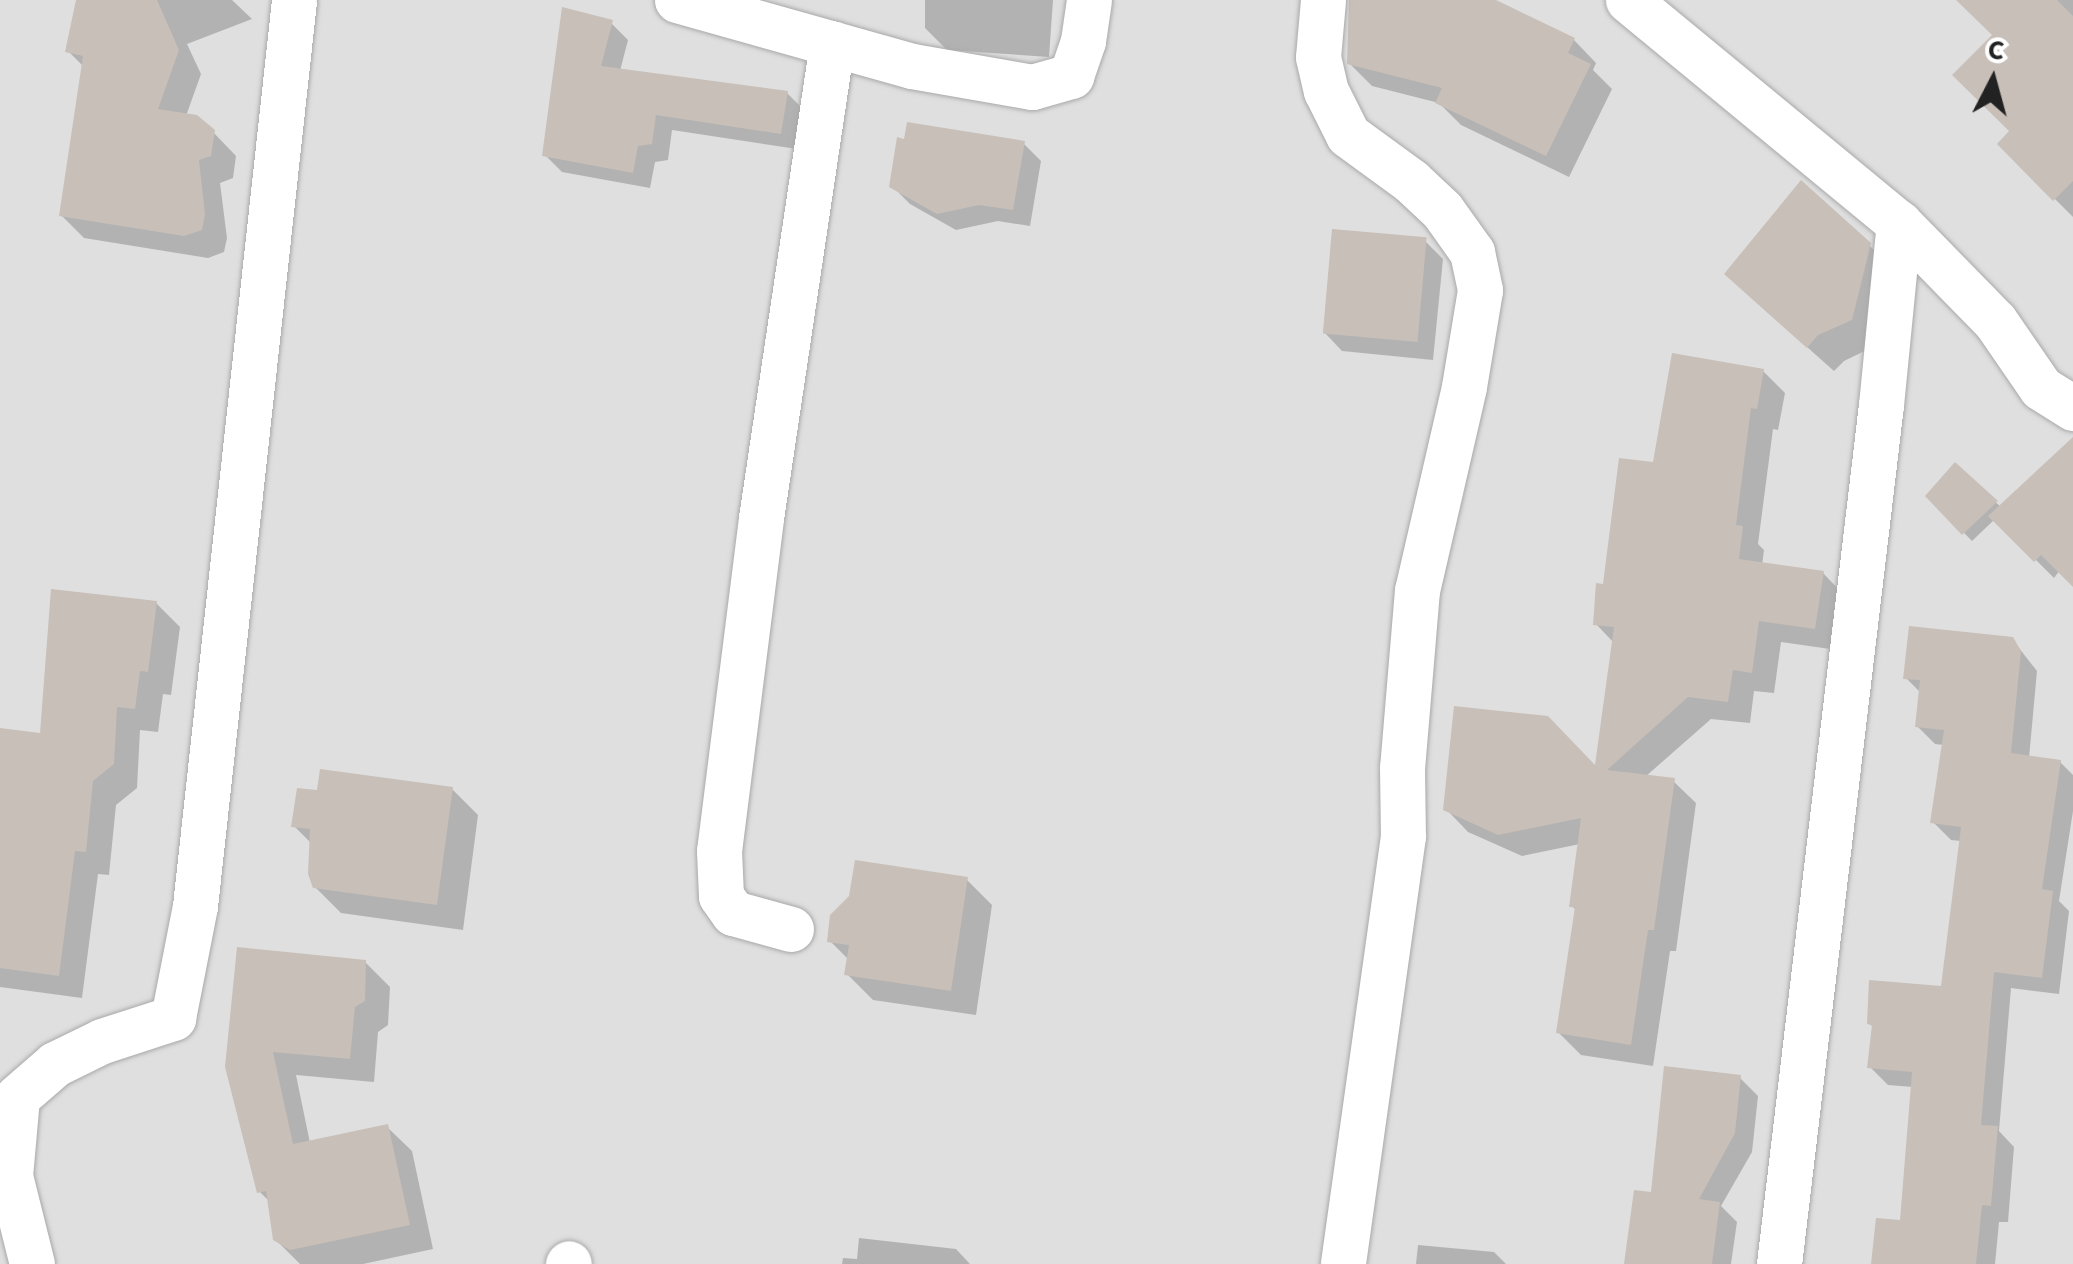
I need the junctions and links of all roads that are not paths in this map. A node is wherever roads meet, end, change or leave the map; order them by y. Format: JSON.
{"nodes":[{"id":1,"x":294,"y":0,"type":"edge"},
{"id":2,"x":677,"y":0,"type":"edge"},
{"id":3,"x":1090,"y":0,"type":"edge"},
{"id":4,"x":1323,"y":0,"type":"edge"},
{"id":5,"x":1628,"y":0,"type":"edge"},
{"id":6,"x":832,"y":43,"type":"junction"},
{"id":7,"x":1899,"y":223,"type":"junction"},
{"id":8,"x":2073,"y":408,"type":"edge"},
{"id":9,"x":792,"y":929,"type":"dead end"},
{"id":10,"x":32,"y":1264,"type":"edge"},
{"id":11,"x":1343,"y":1264,"type":"edge"},
{"id":12,"x":1779,"y":1264,"type":"edge"}],
"edges":[{"from":1,"to":10,"type":"street"},
{"from":2,"to":6,"type":"street"},
{"from":3,"to":6,"type":"street"},
{"from":4,"to":11,"type":"street"},
{"from":5,"to":7,"type":"street"},
{"from":6,"to":9,"type":"street"},
{"from":7,"to":8,"type":"street"},
{"from":7,"to":12,"type":"street"}]}
